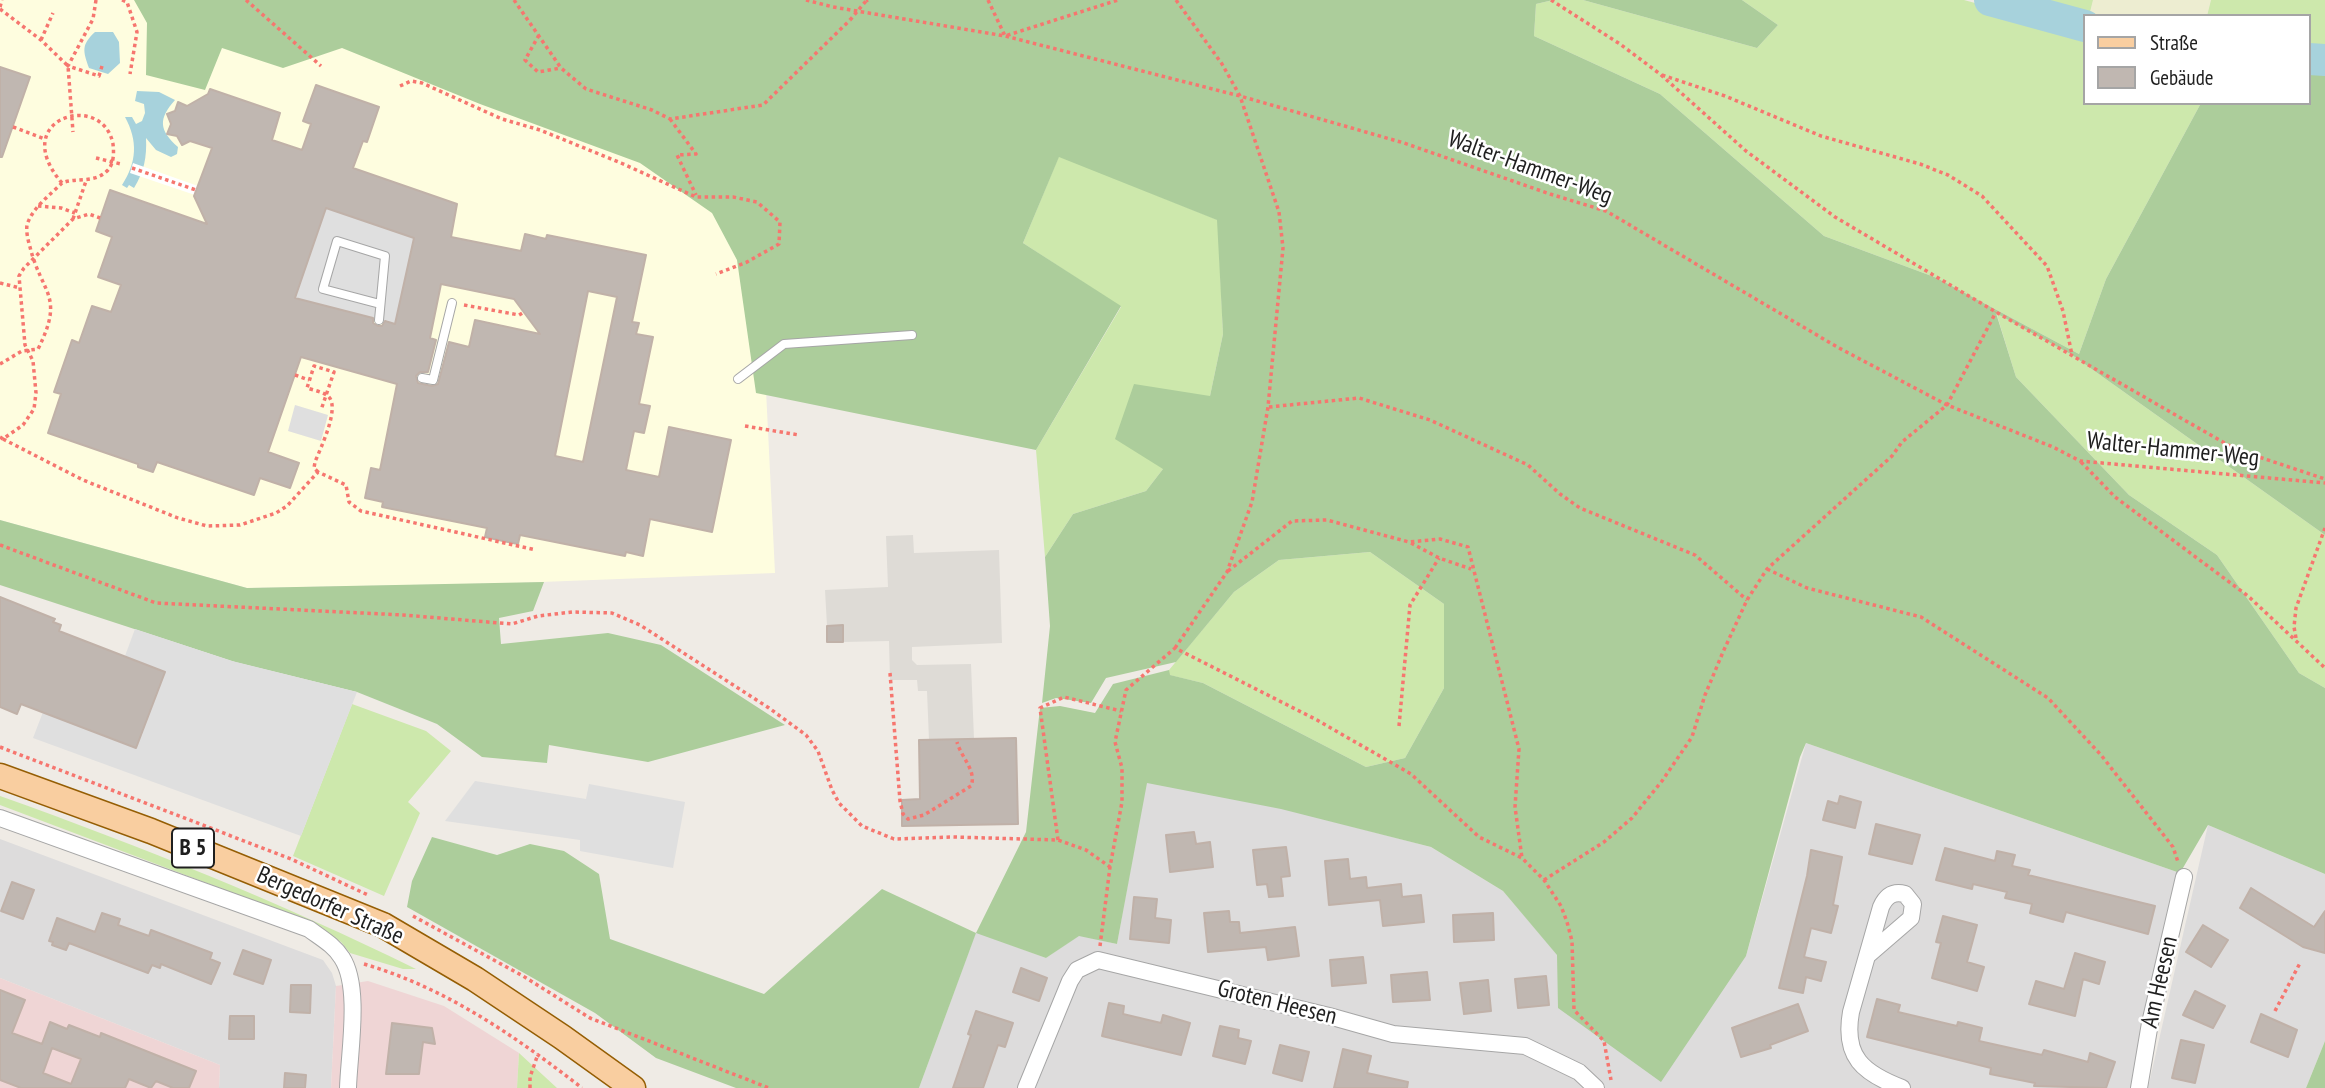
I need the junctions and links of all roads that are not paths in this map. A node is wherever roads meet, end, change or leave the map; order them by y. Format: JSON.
{"nodes":[{"id":1,"x":452,"y":303,"type":"road end"},
{"id":2,"x":380,"y":304,"type":"junction"},
{"id":3,"x":379,"y":320,"type":"dead end"},
{"id":4,"x":912,"y":335,"type":"dead end"},
{"id":5,"x":422,"y":378,"type":"dead end"},
{"id":6,"x":738,"y":379,"type":"dead end"},
{"id":7,"x":0,"y":776,"type":"edge"},
{"id":8,"x":0,"y":818,"type":"edge"},
{"id":9,"x":2184,"y":877,"type":"road end"},
{"id":10,"x":1867,"y":956,"type":"dead end"},
{"id":11,"x":1604,"y":1087,"type":"edge"},
{"id":12,"x":348,"y":1088,"type":"edge"},
{"id":13,"x":633,"y":1088,"type":"edge"},
{"id":14,"x":1026,"y":1088,"type":"edge"},
{"id":15,"x":1902,"y":1088,"type":"edge"},
{"id":16,"x":2138,"y":1088,"type":"edge"}],
"edges":[{"from":1,"to":5,"type":"lane"},
{"from":2,"to":2,"type":"lane"},
{"from":2,"to":3,"type":"lane"},
{"from":4,"to":6,"type":"lane"},
{"from":7,"to":13,"type":"main road","name":"Bergedorfer Straße","number":"B 5"},
{"from":8,"to":12,"type":"street"},
{"from":9,"to":16,"type":"street","name":"Am Heesen"},
{"from":10,"to":15,"type":"street"},
{"from":11,"to":14,"type":"street","name":"Groten Heesen"}]}
